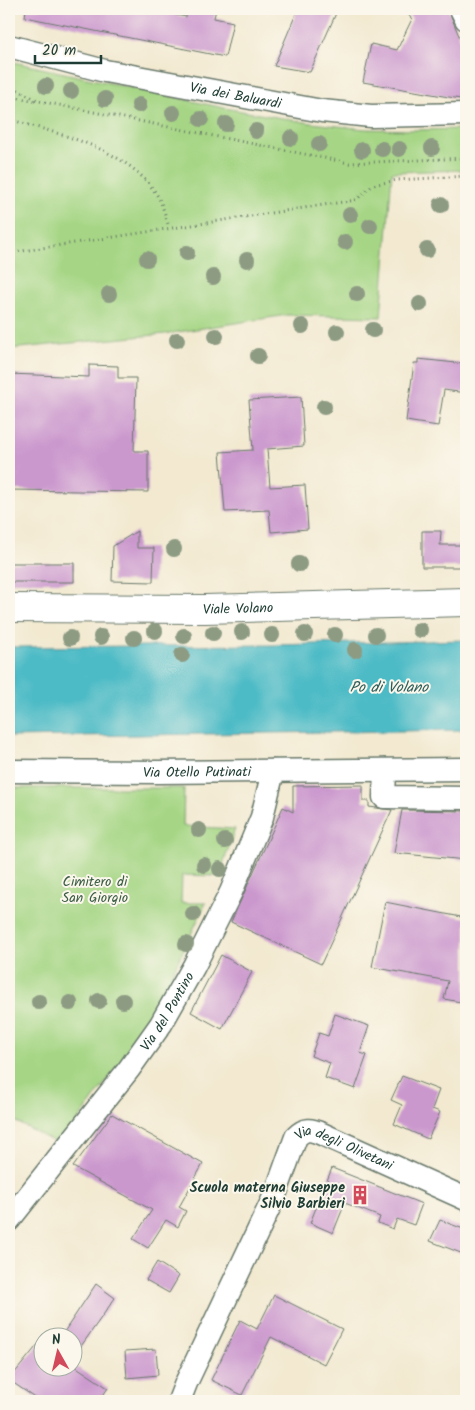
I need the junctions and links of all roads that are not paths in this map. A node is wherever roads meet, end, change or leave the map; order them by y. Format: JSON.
{"nodes":[{"id":1,"x":461,"y":9,"type":"edge"},
{"id":2,"x":466,"y":19,"type":"edge"},
{"id":3,"x":9,"y":46,"type":"edge"},
{"id":4,"x":466,"y":114,"type":"edge"},
{"id":5,"x":466,"y":602,"type":"edge"},
{"id":6,"x":9,"y":608,"type":"edge"},
{"id":7,"x":466,"y":769,"type":"edge"},
{"id":8,"x":385,"y":770,"type":"junction"},
{"id":9,"x":9,"y":771,"type":"edge"},
{"id":10,"x":273,"y":771,"type":"junction"},
{"id":11,"x":466,"y":798,"type":"edge"},
{"id":12,"x":466,"y":1199,"type":"edge"},
{"id":13,"x":9,"y":1220,"type":"edge"},
{"id":14,"x":179,"y":1401,"type":"edge"}],
"edges":[{"from":1,"to":2,"type":"street"},
{"from":3,"to":4,"type":"street","name":"Via dei Baluardi"},
{"from":5,"to":6,"type":"main road","name":"Viale Volano"},
{"from":7,"to":8,"type":"street","name":"Via Otello Putinati"},
{"from":8,"to":10,"type":"street","name":"Via Otello Putinati"},
{"from":8,"to":11,"type":"street"},
{"from":9,"to":10,"type":"street","name":"Via Otello Putinati"},
{"from":10,"to":13,"type":"street","name":"Via del Pontino"},
{"from":12,"to":14,"type":"street","name":"Via degli Olivetani"}]}
